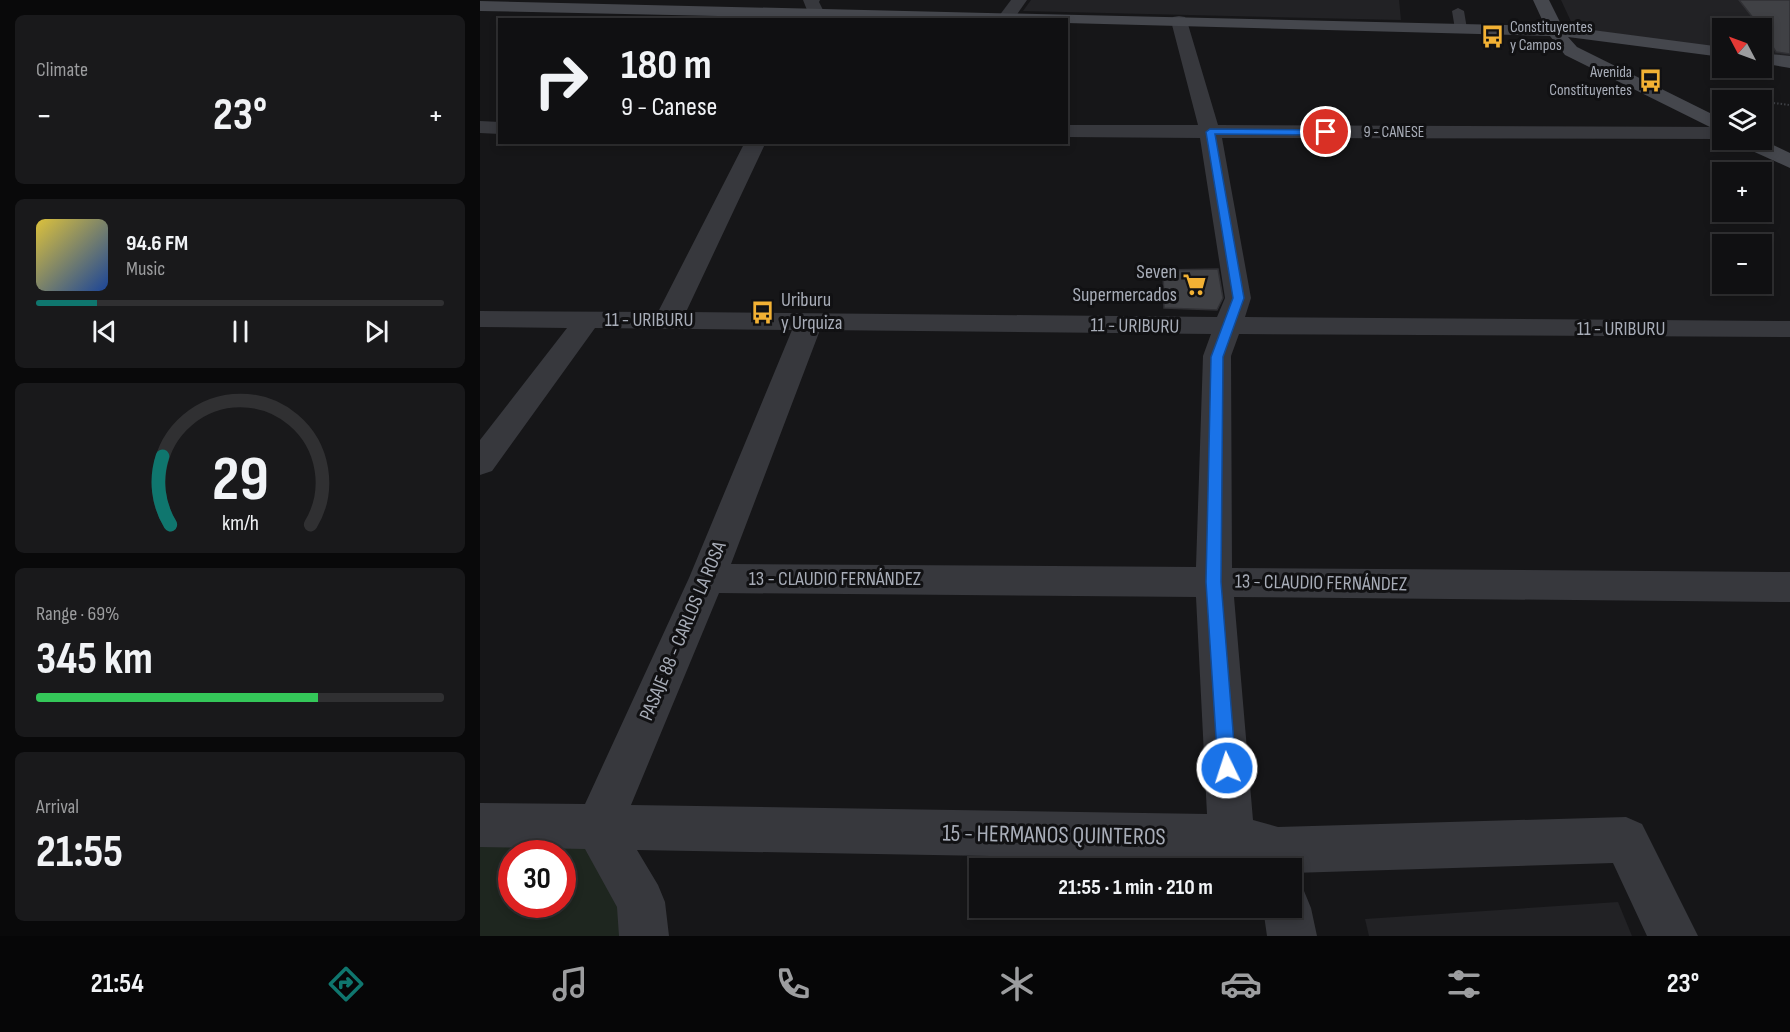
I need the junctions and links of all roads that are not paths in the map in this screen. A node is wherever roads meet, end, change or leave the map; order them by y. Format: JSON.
{"nodes":[{"id":1,"x":1019,"y":0,"type":"edge"},
{"id":2,"x":1541,"y":0,"type":"edge"},
{"id":3,"x":480,"y":6,"type":"edge"},
{"id":4,"x":816,"y":10,"type":"edge"},
{"id":5,"x":1458,"y":11,"type":"dead end"},
{"id":6,"x":1007,"y":16,"type":"junction"},
{"id":7,"x":1179,"y":21,"type":"junction"},
{"id":8,"x":1461,"y":29,"type":"junction"},
{"id":9,"x":1556,"y":32,"type":"junction"},
{"id":10,"x":1712,"y":51,"type":"edge"},
{"id":11,"x":1772,"y":60,"type":"edge"},
{"id":12,"x":1790,"y":62,"type":"edge"},
{"id":13,"x":1712,"y":122,"type":"edge"},
{"id":14,"x":480,"y":127,"type":"edge"},
{"id":15,"x":498,"y":128,"type":"edge"},
{"id":16,"x":1068,"y":131,"type":"edge"},
{"id":17,"x":1210,"y":132,"type":"junction"},
{"id":18,"x":1712,"y":133,"type":"edge"},
{"id":19,"x":755,"y":144,"type":"edge"},
{"id":20,"x":1767,"y":150,"type":"edge"},
{"id":21,"x":1790,"y":161,"type":"edge"},
{"id":22,"x":480,"y":319,"type":"edge"},
{"id":23,"x":587,"y":320,"type":"junction"},
{"id":24,"x":668,"y":320,"type":"junction"},
{"id":25,"x":810,"y":321,"type":"junction"},
{"id":26,"x":1228,"y":327,"type":"junction"},
{"id":27,"x":1790,"y":329,"type":"edge"},
{"id":28,"x":480,"y":463,"type":"edge"},
{"id":29,"x":707,"y":578,"type":"junction"},
{"id":30,"x":1214,"y":582,"type":"junction"},
{"id":31,"x":1790,"y":587,"type":"edge"},
{"id":32,"x":480,"y":825,"type":"edge"},
{"id":33,"x":598,"y":828,"type":"junction"},
{"id":34,"x":1231,"y":837,"type":"junction"},
{"id":35,"x":1277,"y":858,"type":"edge"},
{"id":36,"x":1297,"y":858,"type":"edge"},
{"id":37,"x":1289,"y":918,"type":"edge"},
{"id":38,"x":644,"y":936,"type":"edge"},
{"id":39,"x":1292,"y":936,"type":"edge"},
{"id":40,"x":1673,"y":936,"type":"edge"}],
"edges":[{"from":1,"to":6,"type":"street"},
{"from":2,"to":9,"type":"main road"},
{"from":3,"to":4,"type":"main road"},
{"from":4,"to":6,"type":"main road"},
{"from":5,"to":8,"type":"lane"},
{"from":6,"to":7,"type":"main road"},
{"from":7,"to":8,"type":"main road"},
{"from":7,"to":17,"type":"street"},
{"from":8,"to":9,"type":"main road"},
{"from":9,"to":10,"type":"main road"},
{"from":9,"to":13,"type":"main road"},
{"from":11,"to":12,"type":"main road"},
{"from":14,"to":15,"type":"street"},
{"from":16,"to":17,"type":"street","name":"9 - CANESE"},
{"from":17,"to":18,"type":"street","name":"9 - CANESE"},
{"from":17,"to":26,"type":"street"},
{"from":19,"to":24,"type":"street"},
{"from":20,"to":21,"type":"main road"},
{"from":22,"to":23,"type":"street","name":"11 - URIBURU"},
{"from":23,"to":24,"type":"street","name":"11 - URIBURU"},
{"from":23,"to":28,"type":"street"},
{"from":24,"to":25,"type":"street","name":"11 - URIBURU"},
{"from":25,"to":26,"type":"street","name":"11 - URIBURU"},
{"from":25,"to":29,"type":"street","name":"PASAJE 88 - CARLOS LA ROSA"},
{"from":26,"to":27,"type":"street","name":"11 - URIBURU"},
{"from":26,"to":30,"type":"street"},
{"from":29,"to":30,"type":"street","name":"13 - CLAUDIO FERNÁNDEZ"},
{"from":29,"to":33,"type":"street","name":"PASAJE 88 - CARLOS LA ROSA"},
{"from":30,"to":31,"type":"street","name":"13 - CLAUDIO FERNÁNDEZ"},
{"from":30,"to":34,"type":"street"},
{"from":32,"to":33,"type":"street","name":"15 - HERMANOS QUINTEROS"},
{"from":33,"to":34,"type":"street","name":"15 - HERMANOS QUINTEROS"},
{"from":33,"to":38,"type":"street"},
{"from":34,"to":35,"type":"street","name":"15 - HERMANOS QUINTEROS"},
{"from":36,"to":40,"type":"street","name":"15 - HERMANOS QUINTEROS"},
{"from":37,"to":39,"type":"street"}]}
